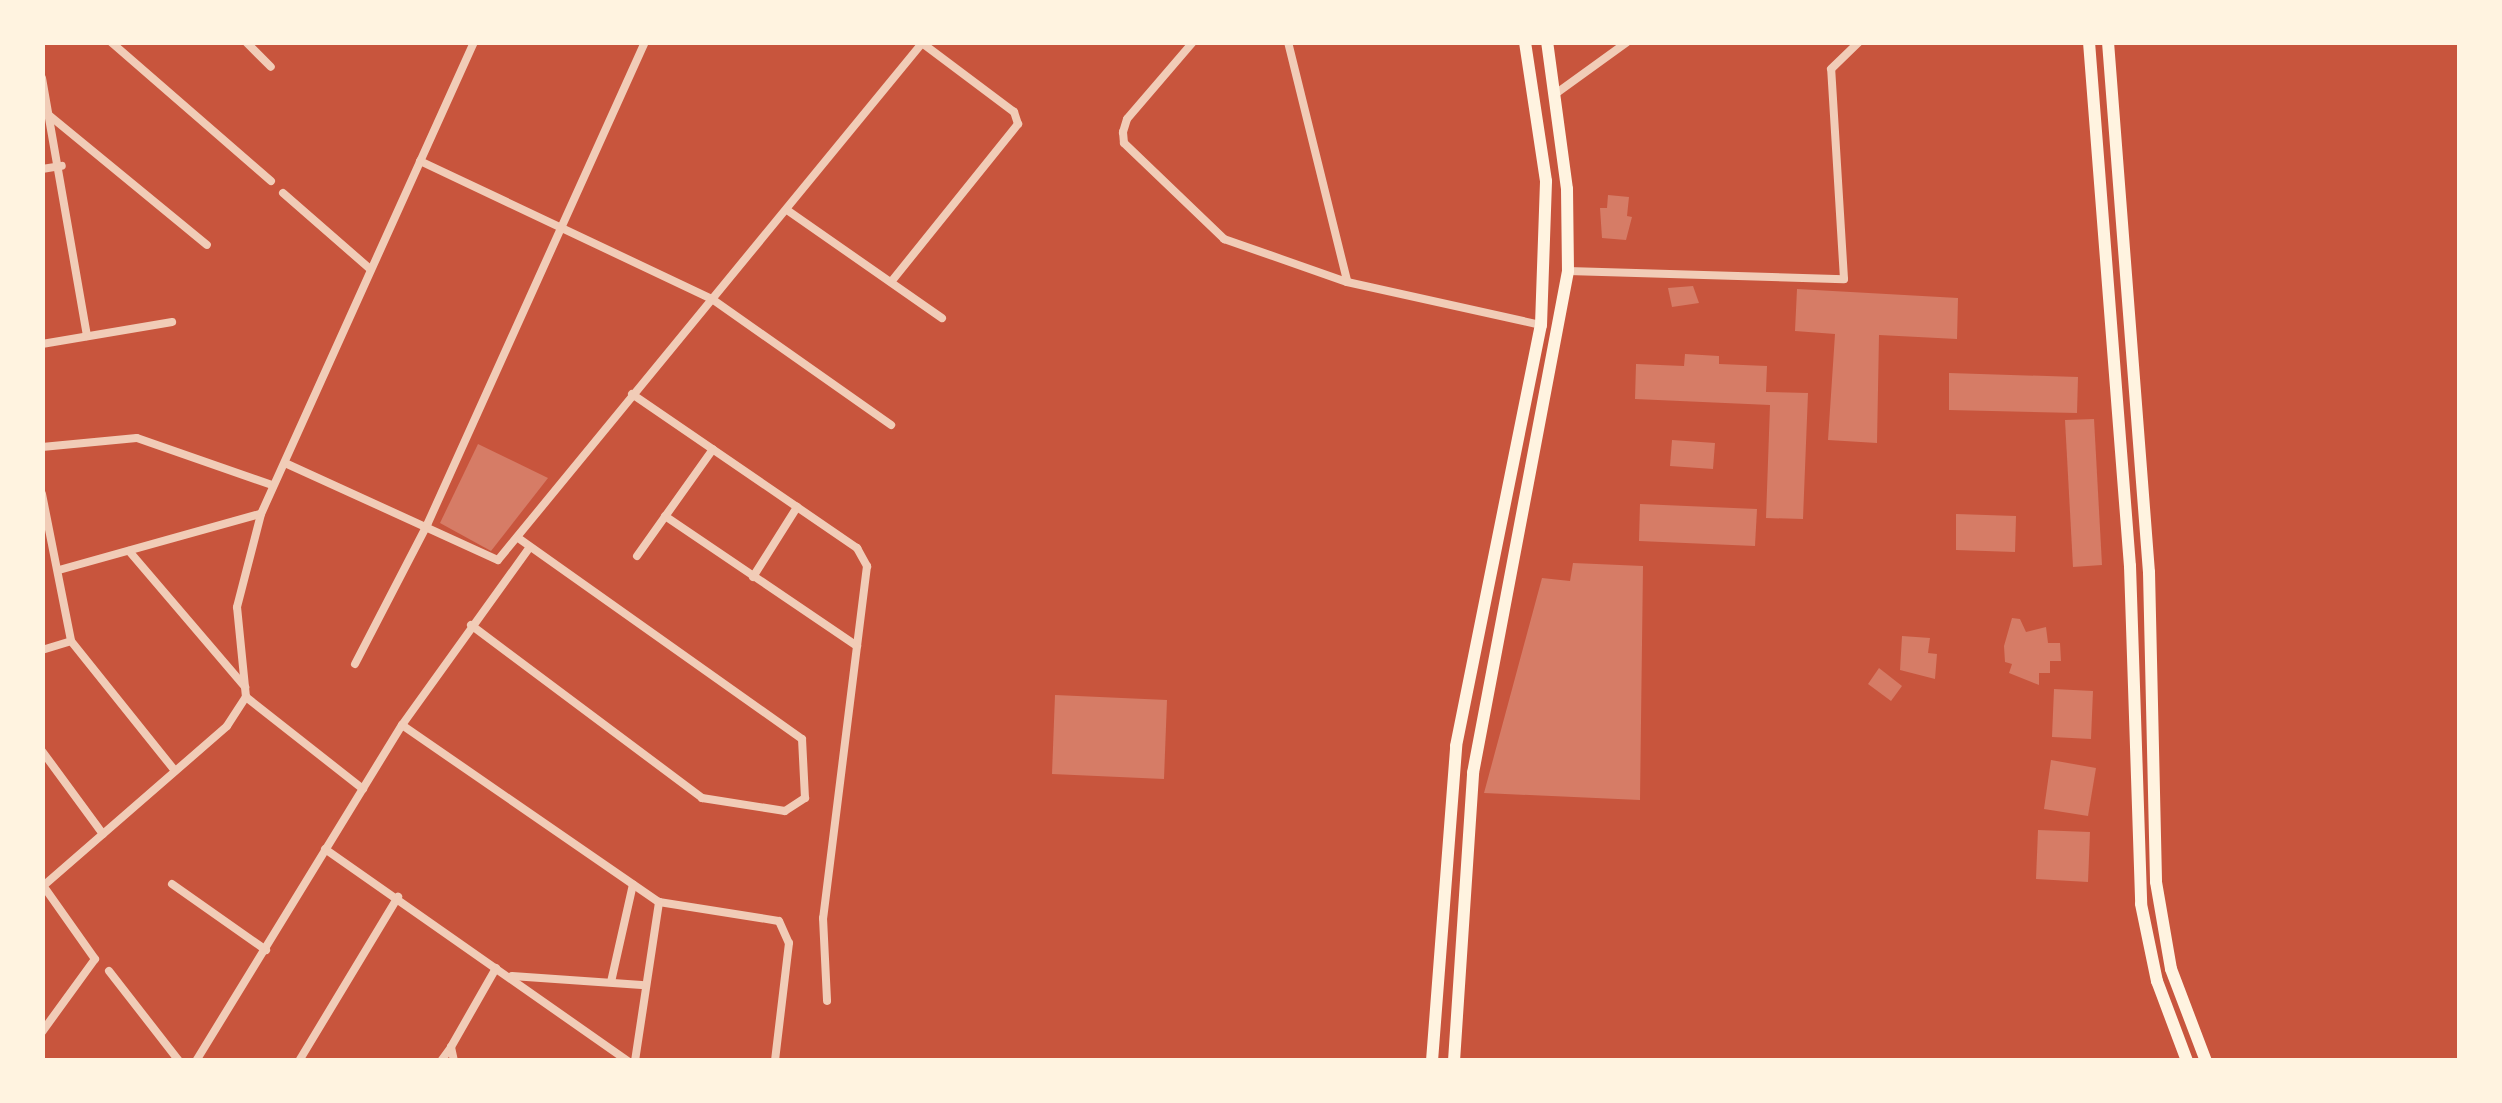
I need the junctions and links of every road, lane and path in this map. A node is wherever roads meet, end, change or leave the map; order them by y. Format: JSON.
{"nodes":[{"id":1,"x":111,"y":42,"type":"edge"},
{"id":2,"x":246,"y":42,"type":"edge"},
{"id":3,"x":474,"y":42,"type":"edge"},
{"id":4,"x":645,"y":42,"type":"edge"},
{"id":5,"x":1193,"y":42,"type":"edge"},
{"id":6,"x":1288,"y":42,"type":"edge"},
{"id":7,"x":1525,"y":42,"type":"edge"},
{"id":8,"x":1546,"y":42,"type":"edge"},
{"id":9,"x":1628,"y":42,"type":"edge"},
{"id":10,"x":1859,"y":42,"type":"edge"},
{"id":11,"x":2089,"y":42,"type":"edge"},
{"id":12,"x":2108,"y":42,"type":"edge"},
{"id":13,"x":923,"y":43,"type":"edge"},
{"id":14,"x":271,"y":67,"type":"dead end"},
{"id":15,"x":42,"y":78,"type":"edge"},
{"id":16,"x":1558,"y":92,"type":"junction"},
{"id":17,"x":49,"y":115,"type":"junction"},
{"id":18,"x":420,"y":160,"type":"junction"},
{"id":19,"x":62,"y":166,"type":"junction"},
{"id":20,"x":42,"y":170,"type":"edge"},
{"id":21,"x":271,"y":181,"type":"dead end"},
{"id":22,"x":283,"y":193,"type":"dead end"},
{"id":23,"x":788,"y":210,"type":"junction"},
{"id":24,"x":564,"y":229,"type":"junction"},
{"id":25,"x":207,"y":245,"type":"dead end"},
{"id":26,"x":370,"y":269,"type":"junction"},
{"id":27,"x":1568,"y":271,"type":"junction"},
{"id":28,"x":1347,"y":281,"type":"junction"},
{"id":29,"x":891,"y":283,"type":"junction"},
{"id":30,"x":712,"y":299,"type":"junction"},
{"id":31,"x":942,"y":318,"type":"dead end"},
{"id":32,"x":172,"y":322,"type":"dead end"},
{"id":33,"x":1541,"y":325,"type":"junction"},
{"id":34,"x":87,"y":336,"type":"junction"},
{"id":35,"x":42,"y":344,"type":"edge"},
{"id":36,"x":632,"y":394,"type":"junction"},
{"id":37,"x":891,"y":425,"type":"dead end"},
{"id":38,"x":42,"y":447,"type":"edge"},
{"id":39,"x":713,"y":449,"type":"junction"},
{"id":40,"x":285,"y":463,"type":"junction"},
{"id":41,"x":273,"y":485,"type":"junction"},
{"id":42,"x":42,"y":494,"type":"edge"},
{"id":43,"x":797,"y":507,"type":"junction"},
{"id":44,"x":261,"y":514,"type":"junction"},
{"id":45,"x":665,"y":516,"type":"junction"},
{"id":46,"x":427,"y":525,"type":"junction"},
{"id":47,"x":517,"y":537,"type":"junction"},
{"id":48,"x":530,"y":547,"type":"junction"},
{"id":49,"x":129,"y":551,"type":"junction"},
{"id":50,"x":638,"y":556,"type":"dead end"},
{"id":51,"x":59,"y":570,"type":"junction"},
{"id":52,"x":753,"y":577,"type":"junction"},
{"id":53,"x":471,"y":625,"type":"junction"},
{"id":54,"x":71,"y":641,"type":"junction"},
{"id":55,"x":857,"y":646,"type":"junction"},
{"id":56,"x":42,"y":650,"type":"edge"},
{"id":57,"x":355,"y":664,"type":"dead end"},
{"id":58,"x":246,"y":693,"type":"junction"},
{"id":59,"x":402,"y":725,"type":"junction"},
{"id":60,"x":42,"y":751,"type":"edge"},
{"id":61,"x":175,"y":771,"type":"junction"},
{"id":62,"x":363,"y":789,"type":"junction"},
{"id":63,"x":103,"y":834,"type":"junction"},
{"id":64,"x":324,"y":849,"type":"junction"},
{"id":65,"x":172,"y":884,"type":"dead end"},
{"id":66,"x":633,"y":884,"type":"junction"},
{"id":67,"x":42,"y":886,"type":"edge"},
{"id":68,"x":398,"y":897,"type":"junction"},
{"id":69,"x":659,"y":902,"type":"junction"},
{"id":70,"x":266,"y":950,"type":"junction"},
{"id":71,"x":496,"y":968,"type":"junction"},
{"id":72,"x":109,"y":971,"type":"dead end"},
{"id":73,"x":510,"y":976,"type":"junction"},
{"id":74,"x":546,"y":977,"type":"junction"},
{"id":75,"x":611,"y":983,"type":"junction"},
{"id":76,"x":642,"y":986,"type":"junction"},
{"id":77,"x":544,"y":1000,"type":"junction"},
{"id":78,"x":826,"y":1001,"type":"dead end"},
{"id":79,"x":42,"y":1032,"type":"edge"},
{"id":80,"x":606,"y":1045,"type":"junction"},
{"id":81,"x":451,"y":1047,"type":"junction"},
{"id":82,"x":179,"y":1061,"type":"edge"},
{"id":83,"x":196,"y":1061,"type":"edge"},
{"id":84,"x":299,"y":1061,"type":"edge"},
{"id":85,"x":441,"y":1061,"type":"edge"},
{"id":86,"x":454,"y":1061,"type":"edge"},
{"id":87,"x":604,"y":1061,"type":"edge"},
{"id":88,"x":632,"y":1061,"type":"edge"},
{"id":89,"x":775,"y":1061,"type":"edge"},
{"id":90,"x":1432,"y":1061,"type":"edge"},
{"id":91,"x":1454,"y":1061,"type":"edge"},
{"id":92,"x":2187,"y":1061,"type":"edge"},
{"id":93,"x":2206,"y":1061,"type":"edge"}],
"edges":[{"from":1,"to":21,"type":"street"},
{"from":2,"to":14,"type":"street"},
{"from":3,"to":18,"type":"street"},
{"from":4,"to":24,"type":"street"},
{"from":5,"to":28,"type":"street"},
{"from":6,"to":28,"type":"street"},
{"from":7,"to":33,"type":"main road"},
{"from":8,"to":16,"type":"main road"},
{"from":9,"to":16,"type":"street"},
{"from":10,"to":27,"type":"street"},
{"from":11,"to":92,"type":"main road"},
{"from":12,"to":93,"type":"main road"},
{"from":13,"to":23,"type":"street"},
{"from":13,"to":29,"type":"street"},
{"from":15,"to":17,"type":"street"},
{"from":16,"to":27,"type":"main road"},
{"from":17,"to":19,"type":"street"},
{"from":17,"to":25,"type":"street"},
{"from":18,"to":24,"type":"street"},
{"from":18,"to":26,"type":"street"},
{"from":19,"to":20,"type":"street"},
{"from":19,"to":34,"type":"street"},
{"from":22,"to":26,"type":"street"},
{"from":23,"to":29,"type":"street"},
{"from":23,"to":30,"type":"street"},
{"from":24,"to":30,"type":"street"},
{"from":24,"to":46,"type":"street"},
{"from":26,"to":40,"type":"street"},
{"from":27,"to":91,"type":"main road"},
{"from":28,"to":33,"type":"street"},
{"from":29,"to":31,"type":"street"},
{"from":30,"to":36,"type":"street"},
{"from":30,"to":37,"type":"street"},
{"from":32,"to":34,"type":"street"},
{"from":33,"to":90,"type":"main road"},
{"from":34,"to":35,"type":"street"},
{"from":36,"to":39,"type":"street"},
{"from":36,"to":47,"type":"street"},
{"from":38,"to":41,"type":"street"},
{"from":39,"to":43,"type":"street"},
{"from":39,"to":45,"type":"street"},
{"from":40,"to":41,"type":"street"},
{"from":40,"to":46,"type":"street"},
{"from":41,"to":44,"type":"street"},
{"from":42,"to":51,"type":"street"},
{"from":43,"to":52,"type":"street"},
{"from":43,"to":55,"type":"street"},
{"from":44,"to":49,"type":"street"},
{"from":44,"to":58,"type":"street"},
{"from":45,"to":50,"type":"street"},
{"from":45,"to":52,"type":"street"},
{"from":46,"to":47,"type":"street"},
{"from":46,"to":57,"type":"street"},
{"from":47,"to":48,"type":"street"},
{"from":48,"to":53,"type":"street"},
{"from":48,"to":53,"type":"street"},
{"from":49,"to":51,"type":"street"},
{"from":49,"to":58,"type":"street"},
{"from":51,"to":54,"type":"street"},
{"from":52,"to":55,"type":"street"},
{"from":53,"to":59,"type":"street"},
{"from":54,"to":56,"type":"street"},
{"from":54,"to":61,"type":"street"},
{"from":55,"to":78,"type":"street"},
{"from":58,"to":61,"type":"street"},
{"from":58,"to":62,"type":"street"},
{"from":59,"to":62,"type":"street"},
{"from":59,"to":66,"type":"street"},
{"from":60,"to":63,"type":"street"},
{"from":61,"to":63,"type":"street"},
{"from":62,"to":64,"type":"street"},
{"from":63,"to":67,"type":"street"},
{"from":64,"to":68,"type":"street"},
{"from":64,"to":70,"type":"street"},
{"from":65,"to":70,"type":"street"},
{"from":66,"to":69,"type":"street"},
{"from":66,"to":75,"type":"street"},
{"from":67,"to":79,"type":"street"},
{"from":68,"to":71,"type":"street"},
{"from":68,"to":84,"type":"street"},
{"from":69,"to":76,"type":"street"},
{"from":69,"to":89,"type":"street"},
{"from":70,"to":83,"type":"street"},
{"from":71,"to":73,"type":"street"},
{"from":71,"to":81,"type":"street"},
{"from":72,"to":82,"type":"street"},
{"from":73,"to":74,"type":"street"},
{"from":73,"to":77,"type":"street"},
{"from":74,"to":75,"type":"street"},
{"from":74,"to":77,"type":"street"},
{"from":75,"to":76,"type":"street"},
{"from":76,"to":88,"type":"street"},
{"from":77,"to":80,"type":"street"},
{"from":80,"to":87,"type":"street"},
{"from":80,"to":88,"type":"street"},
{"from":81,"to":85,"type":"street"},
{"from":81,"to":86,"type":"street"}]}
